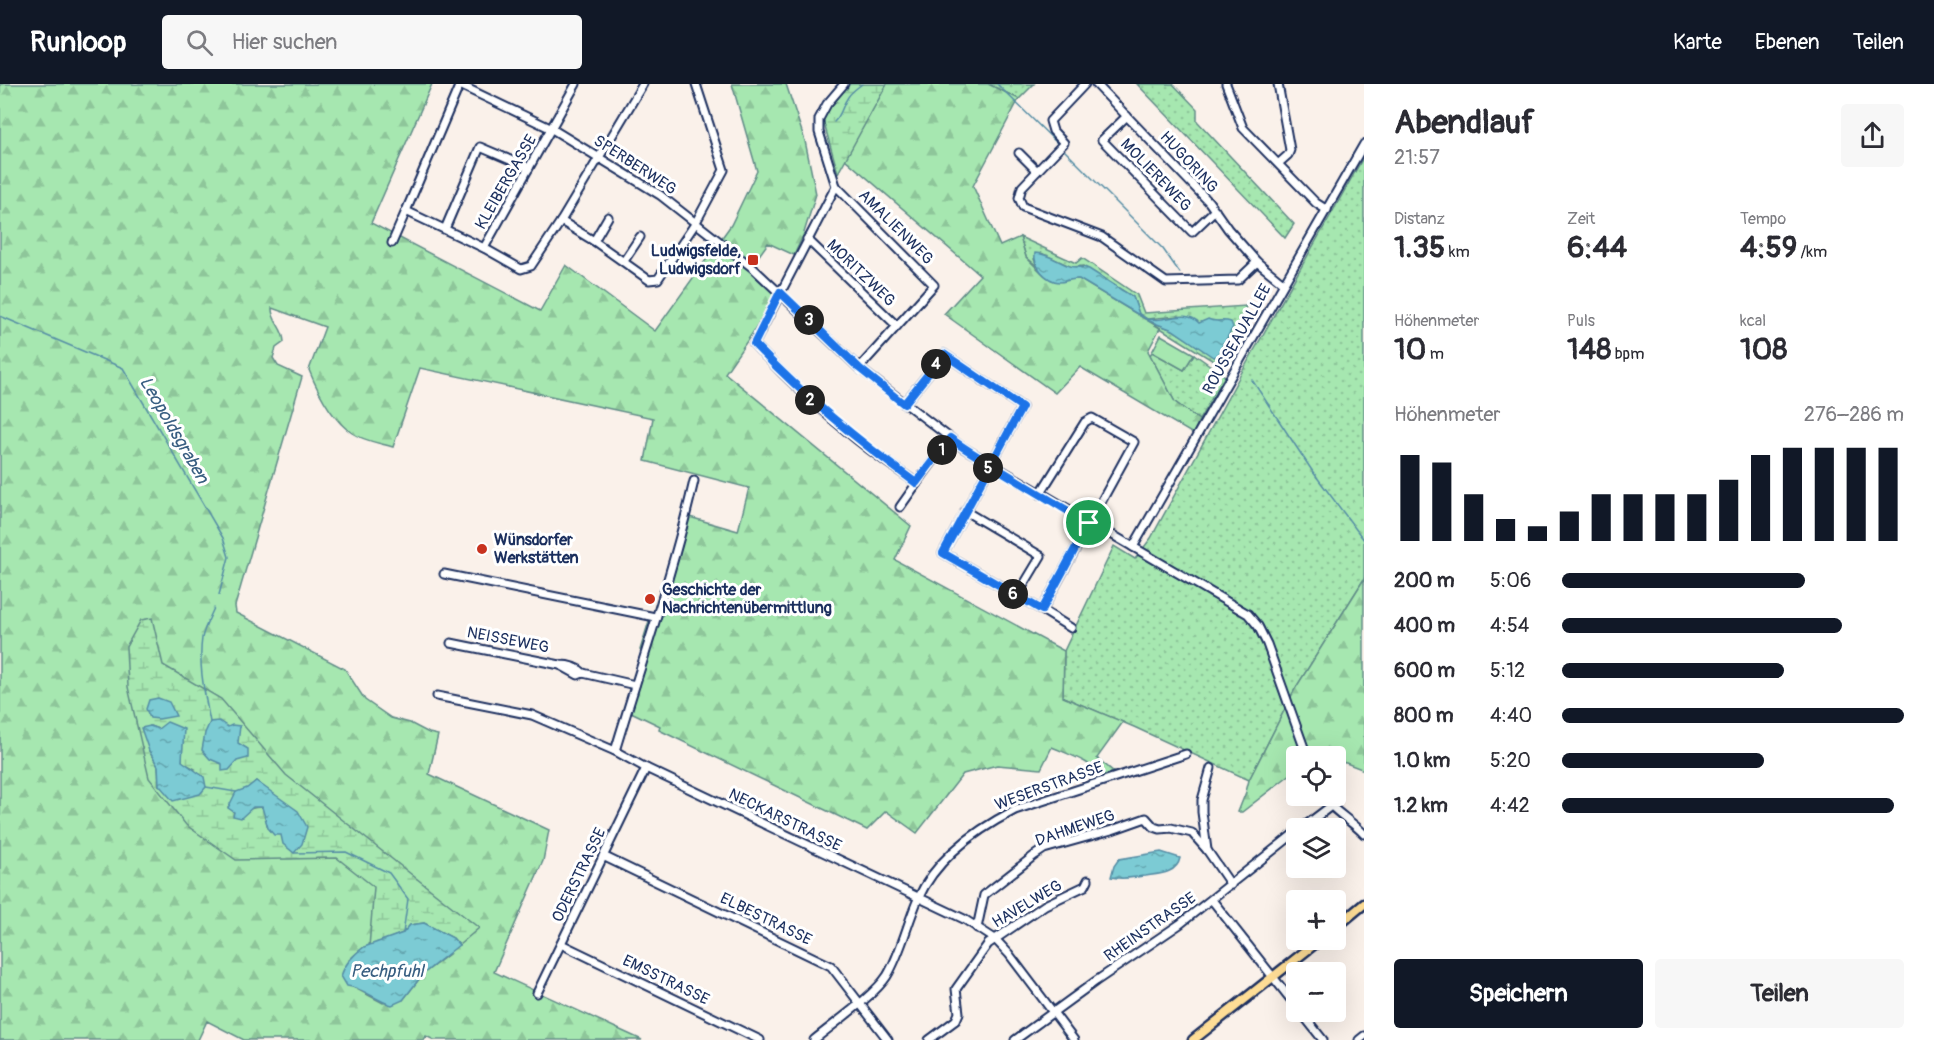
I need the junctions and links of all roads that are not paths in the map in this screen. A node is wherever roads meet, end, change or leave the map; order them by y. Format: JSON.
{"nodes":[{"id":1,"x":460,"y":84,"type":"edge"},
{"id":2,"x":576,"y":84,"type":"edge"},
{"id":3,"x":643,"y":84,"type":"edge"},
{"id":4,"x":696,"y":84,"type":"edge"},
{"id":5,"x":844,"y":84,"type":"edge"},
{"id":6,"x":1085,"y":84,"type":"edge"},
{"id":7,"x":1096,"y":84,"type":"edge"},
{"id":8,"x":1226,"y":84,"type":"edge"},
{"id":9,"x":1278,"y":84,"type":"edge"},
{"id":10,"x":1127,"y":116,"type":"junction"},
{"id":11,"x":552,"y":129,"type":"junction"},
{"id":12,"x":1364,"y":144,"type":"edge"},
{"id":13,"x":1019,"y":153,"type":"dead end"},
{"id":14,"x":598,"y":157,"type":"junction"},
{"id":15,"x":1279,"y":164,"type":"junction"},
{"id":16,"x":529,"y":168,"type":"junction"},
{"id":17,"x":1037,"y":171,"type":"junction"},
{"id":18,"x":836,"y":186,"type":"junction"},
{"id":19,"x":1215,"y":210,"type":"junction"},
{"id":20,"x":1327,"y":210,"type":"junction"},
{"id":21,"x":406,"y":211,"type":"junction"},
{"id":22,"x":608,"y":217,"type":"dead end"},
{"id":23,"x":561,"y":221,"type":"junction"},
{"id":24,"x":695,"y":224,"type":"junction"},
{"id":25,"x":445,"y":229,"type":"junction"},
{"id":26,"x":640,"y":237,"type":"dead end"},
{"id":27,"x":807,"y":239,"type":"junction"},
{"id":28,"x":594,"y":241,"type":"junction"},
{"id":29,"x":392,"y":243,"type":"dead end"},
{"id":30,"x":484,"y":248,"type":"junction"},
{"id":31,"x":624,"y":261,"type":"junction"},
{"id":32,"x":1257,"y":262,"type":"junction"},
{"id":33,"x":1283,"y":283,"type":"junction"},
{"id":34,"x":780,"y":292,"type":"junction"},
{"id":35,"x":897,"y":326,"type":"junction"},
{"id":36,"x":859,"y":368,"type":"junction"},
{"id":37,"x":904,"y":404,"type":"junction"},
{"id":38,"x":950,"y":438,"type":"junction"},
{"id":39,"x":991,"y":464,"type":"junction"},
{"id":40,"x":694,"y":481,"type":"dead end"},
{"id":41,"x":916,"y":483,"type":"junction"},
{"id":42,"x":1040,"y":494,"type":"junction"},
{"id":43,"x":900,"y":507,"type":"dead end"},
{"id":44,"x":965,"y":511,"type":"junction"},
{"id":45,"x":1089,"y":523,"type":"junction"},
{"id":46,"x":1133,"y":547,"type":"junction"},
{"id":47,"x":444,"y":574,"type":"dead end"},
{"id":48,"x":1017,"y":596,"type":"junction"},
{"id":49,"x":1042,"y":610,"type":"junction"},
{"id":50,"x":655,"y":617,"type":"junction"},
{"id":51,"x":1071,"y":628,"type":"dead end"},
{"id":52,"x":451,"y":643,"type":"dead end"},
{"id":53,"x":635,"y":685,"type":"junction"},
{"id":54,"x":437,"y":696,"type":"dead end"},
{"id":55,"x":1303,"y":746,"type":"edge"},
{"id":56,"x":615,"y":751,"type":"junction"},
{"id":57,"x":1186,"y":754,"type":"dead end"},
{"id":58,"x":646,"y":768,"type":"junction"},
{"id":59,"x":1211,"y":768,"type":"dead end"},
{"id":60,"x":1330,"y":806,"type":"joint"},
{"id":61,"x":1315,"y":818,"type":"edge"},
{"id":62,"x":1364,"y":834,"type":"edge"},
{"id":63,"x":1286,"y":840,"type":"edge"},
{"id":64,"x":1207,"y":850,"type":"junction"},
{"id":65,"x":603,"y":856,"type":"junction"},
{"id":66,"x":1088,"y":880,"type":"dead end"},
{"id":67,"x":1231,"y":885,"type":"junction"},
{"id":68,"x":919,"y":898,"type":"junction"},
{"id":69,"x":1212,"y":900,"type":"junction"},
{"id":70,"x":1364,"y":904,"type":"edge"},
{"id":71,"x":1346,"y":919,"type":"edge"},
{"id":72,"x":977,"y":928,"type":"junction"},
{"id":73,"x":994,"y":939,"type":"junction"},
{"id":74,"x":561,"y":944,"type":"junction"},
{"id":75,"x":1307,"y":950,"type":"edge"},
{"id":76,"x":1273,"y":977,"type":"junction"},
{"id":77,"x":537,"y":993,"type":"dead end"},
{"id":78,"x":1286,"y":993,"type":"edge"},
{"id":79,"x":860,"y":1003,"type":"junction"},
{"id":80,"x":1053,"y":1012,"type":"junction"},
{"id":81,"x":1309,"y":1022,"type":"edge"},
{"id":82,"x":1364,"y":1036,"type":"edge"},
{"id":83,"x":760,"y":1040,"type":"edge"},
{"id":84,"x":814,"y":1040,"type":"edge"},
{"id":85,"x":888,"y":1040,"type":"edge"},
{"id":86,"x":929,"y":1040,"type":"edge"},
{"id":87,"x":1015,"y":1040,"type":"edge"},
{"id":88,"x":1074,"y":1040,"type":"edge"},
{"id":89,"x":1193,"y":1040,"type":"edge"},
{"id":90,"x":1323,"y":1040,"type":"edge"},
{"id":91,"x":1359,"y":1040,"type":"edge"}],
"edges":[{"from":1,"to":11,"type":"street","name":"SPERBERWEG"},
{"from":1,"to":21,"type":"street"},
{"from":2,"to":11,"type":"street","name":"KLEIBERGASSE"},
{"from":3,"to":14,"type":"street"},
{"from":4,"to":24,"type":"street"},
{"from":5,"to":18,"type":"street"},
{"from":6,"to":17,"type":"street"},
{"from":7,"to":10,"type":"street","name":"HUGORING"},
{"from":8,"to":15,"type":"street"},
{"from":9,"to":15,"type":"street"},
{"from":10,"to":19,"type":"street","name":"HUGORING"},
{"from":10,"to":19,"type":"street","name":"MOLIEREWEG"},
{"from":11,"to":14,"type":"street","name":"SPERBERWEG"},
{"from":11,"to":16,"type":"street","name":"KLEIBERGASSE"},
{"from":12,"to":20,"type":"street","name":"ROUSSEAUALLEE"},
{"from":13,"to":17,"type":"street"},
{"from":14,"to":23,"type":"street"},
{"from":14,"to":24,"type":"street","name":"SPERBERWEG"},
{"from":15,"to":20,"type":"street"},
{"from":16,"to":25,"type":"street"},
{"from":16,"to":30,"type":"street","name":"KLEIBERGASSE"},
{"from":17,"to":32,"type":"street"},
{"from":18,"to":27,"type":"street"},
{"from":18,"to":35,"type":"street","name":"AMALIENWEG"},
{"from":19,"to":32,"type":"street","name":"HUGORING"},
{"from":20,"to":33,"type":"street","name":"ROUSSEAUALLEE"},
{"from":21,"to":25,"type":"street"},
{"from":21,"to":29,"type":"street"},
{"from":22,"to":28,"type":"street"},
{"from":23,"to":28,"type":"street"},
{"from":23,"to":30,"type":"street"},
{"from":24,"to":31,"type":"street"},
{"from":24,"to":34,"type":"street","name":"SPERBERWEG"},
{"from":25,"to":30,"type":"street"},
{"from":26,"to":31,"type":"street"},
{"from":27,"to":34,"type":"street"},
{"from":27,"to":35,"type":"street","name":"MORITZWEG"},
{"from":28,"to":31,"type":"street"},
{"from":32,"to":33,"type":"street","name":"HUGORING"},
{"from":33,"to":46,"type":"street","name":"ROUSSEAUALLEE"},
{"from":34,"to":36,"type":"street","name":"SPERBERWEG"},
{"from":34,"to":41,"type":"street"},
{"from":35,"to":36,"type":"street","name":"AMALIENWEG"},
{"from":36,"to":37,"type":"street","name":"SPERBERWEG"},
{"from":37,"to":38,"type":"street","name":"SPERBERWEG"},
{"from":37,"to":39,"type":"street"},
{"from":38,"to":39,"type":"street","name":"SPERBERWEG"},
{"from":38,"to":41,"type":"street"},
{"from":39,"to":42,"type":"street","name":"SPERBERWEG"},
{"from":39,"to":44,"type":"street"},
{"from":40,"to":50,"type":"street"},
{"from":41,"to":43,"type":"street"},
{"from":42,"to":45,"type":"street","name":"SPERBERWEG"},
{"from":42,"to":45,"type":"street"},
{"from":44,"to":48,"type":"street"},
{"from":44,"to":48,"type":"street"},
{"from":45,"to":46,"type":"street","name":"SPERBERWEG"},
{"from":45,"to":49,"type":"street"},
{"from":46,"to":55,"type":"street","name":"SPERBERWEG"},
{"from":47,"to":50,"type":"street"},
{"from":48,"to":49,"type":"street"},
{"from":49,"to":51,"type":"street"},
{"from":50,"to":53,"type":"street"},
{"from":52,"to":53,"type":"street","name":"NEISSEWEG"},
{"from":53,"to":56,"type":"street"},
{"from":54,"to":56,"type":"street","name":"NECKARSTRASSE"},
{"from":56,"to":58,"type":"street","name":"NECKARSTRASSE"},
{"from":57,"to":68,"type":"street","name":"WESERSTRASSE"},
{"from":58,"to":65,"type":"street","name":"ODERSTRASSE"},
{"from":58,"to":68,"type":"street","name":"NECKARSTRASSE"},
{"from":59,"to":64,"type":"street"},
{"from":60,"to":61,"type":"street"},
{"from":60,"to":62,"type":"street"},
{"from":63,"to":67,"type":"street","name":"RHEINSTRASSE"},
{"from":64,"to":67,"type":"street"},
{"from":64,"to":72,"type":"street","name":"DAHMEWEG"},
{"from":65,"to":74,"type":"street","name":"ODERSTRASSE"},
{"from":65,"to":79,"type":"street","name":"ELBESTRASSE"},
{"from":66,"to":73,"type":"street","name":"HAVELWEG"},
{"from":67,"to":69,"type":"street","name":"RHEINSTRASSE"},
{"from":68,"to":72,"type":"street","name":"NECKARSTRASSE"},
{"from":68,"to":79,"type":"street","name":"WESERSTRASSE"},
{"from":69,"to":76,"type":"street"},
{"from":69,"to":80,"type":"street","name":"RHEINSTRASSE"},
{"from":70,"to":71,"type":"main road"},
{"from":72,"to":73,"type":"street","name":"NECKARSTRASSE"},
{"from":73,"to":80,"type":"street","name":"NECKARSTRASSE"},
{"from":73,"to":86,"type":"street","name":"HAVELWEG"},
{"from":74,"to":77,"type":"street","name":"ODERSTRASSE"},
{"from":74,"to":83,"type":"street","name":"EMSSTRASSE"},
{"from":75,"to":76,"type":"main road"},
{"from":76,"to":78,"type":"street"},
{"from":76,"to":89,"type":"main road"},
{"from":79,"to":84,"type":"street","name":"WESERSTRASSE"},
{"from":79,"to":85,"type":"street","name":"ELBESTRASSE"},
{"from":80,"to":87,"type":"street","name":"RHEINSTRASSE"},
{"from":80,"to":88,"type":"street","name":"NECKARSTRASSE"},
{"from":81,"to":90,"type":"street"},
{"from":82,"to":91,"type":"street"}]}
